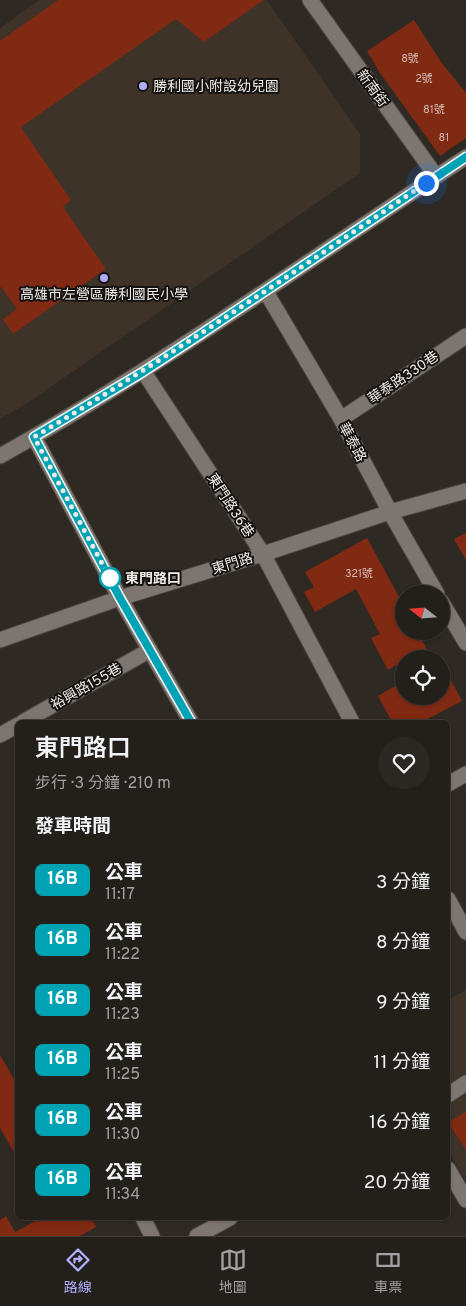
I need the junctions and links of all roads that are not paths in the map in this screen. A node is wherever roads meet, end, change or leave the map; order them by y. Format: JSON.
{"nodes":[{"id":1,"x":310,"y":0,"type":"edge"},
{"id":2,"x":466,"y":157,"type":"edge"},
{"id":3,"x":436,"y":176,"type":"junction"},
{"id":4,"x":266,"y":292,"type":"junction"},
{"id":5,"x":466,"y":336,"type":"edge"},
{"id":6,"x":143,"y":372,"type":"junction"},
{"id":7,"x":341,"y":419,"type":"junction"},
{"id":8,"x":34,"y":437,"type":"junction"},
{"id":9,"x":0,"y":456,"type":"edge"},
{"id":10,"x":466,"y":491,"type":"edge"},
{"id":11,"x":390,"y":512,"type":"junction"},
{"id":12,"x":263,"y":554,"type":"junction"},
{"id":13,"x":432,"y":585,"type":"edge"},
{"id":14,"x":120,"y":598,"type":"junction"},
{"id":15,"x":450,"y":615,"type":"edge"},
{"id":16,"x":464,"y":636,"type":"edge"},
{"id":17,"x":0,"y":640,"type":"edge"},
{"id":18,"x":150,"y":650,"type":"junction"},
{"id":19,"x":26,"y":720,"type":"edge"},
{"id":20,"x":190,"y":720,"type":"edge"},
{"id":21,"x":351,"y":720,"type":"edge"},
{"id":22,"x":15,"y":727,"type":"edge"},
{"id":23,"x":0,"y":735,"type":"edge"},
{"id":24,"x":466,"y":774,"type":"edge"},
{"id":25,"x":450,"y":783,"type":"edge"},
{"id":26,"x":450,"y":903,"type":"edge"},
{"id":27,"x":466,"y":932,"type":"edge"},
{"id":28,"x":466,"y":1083,"type":"edge"},
{"id":29,"x":450,"y":1094,"type":"edge"},
{"id":30,"x":450,"y":1172,"type":"edge"},
{"id":31,"x":466,"y":1200,"type":"edge"},
{"id":32,"x":144,"y":1220,"type":"edge"},
{"id":33,"x":226,"y":1220,"type":"edge"},
{"id":34,"x":152,"y":1236,"type":"edge"},
{"id":35,"x":197,"y":1236,"type":"edge"}],
"edges":[{"from":1,"to":3,"type":"street","name":"新南街"},
{"from":2,"to":3,"type":"street"},
{"from":3,"to":4,"type":"street"},
{"from":4,"to":6,"type":"street"},
{"from":4,"to":7,"type":"street","name":"華泰路"},
{"from":5,"to":7,"type":"street","name":"華泰路330巷"},
{"from":6,"to":8,"type":"street"},
{"from":6,"to":12,"type":"street","name":"東門路36巷"},
{"from":7,"to":11,"type":"street","name":"華泰路"},
{"from":8,"to":9,"type":"street"},
{"from":8,"to":14,"type":"street"},
{"from":10,"to":11,"type":"street","name":"東門路"},
{"from":11,"to":12,"type":"street","name":"東門路"},
{"from":11,"to":13,"type":"street","name":"華泰路"},
{"from":12,"to":14,"type":"street","name":"東門路"},
{"from":12,"to":21,"type":"street","name":"東門路36巷"},
{"from":14,"to":17,"type":"street","name":"東門路"},
{"from":14,"to":18,"type":"street"},
{"from":15,"to":16,"type":"street"},
{"from":18,"to":19,"type":"street","name":"裕興路155巷"},
{"from":18,"to":20,"type":"street"},
{"from":22,"to":23,"type":"street"},
{"from":24,"to":25,"type":"street"},
{"from":26,"to":27,"type":"street"},
{"from":28,"to":29,"type":"street"},
{"from":30,"to":31,"type":"street"},
{"from":32,"to":34,"type":"street"},
{"from":33,"to":35,"type":"street"}]}
